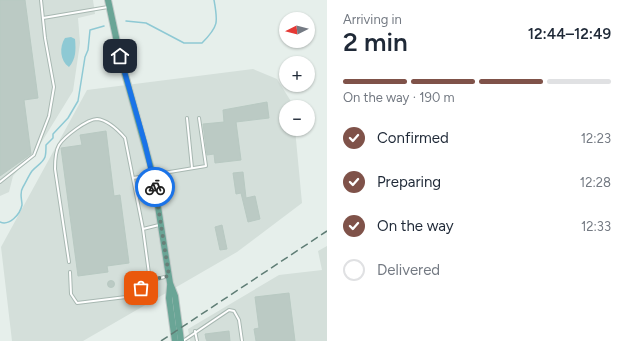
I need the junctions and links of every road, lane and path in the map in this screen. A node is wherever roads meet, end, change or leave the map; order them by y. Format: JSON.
{"nodes":[{"id":1,"x":41,"y":0,"type":"edge"},
{"id":2,"x":108,"y":0,"type":"edge"},
{"id":3,"x":109,"y":7,"type":"junction"},
{"id":4,"x":43,"y":18,"type":"junction"},
{"id":5,"x":187,"y":118,"type":"dead end"},
{"id":6,"x":199,"y":118,"type":"dead end"},
{"id":7,"x":192,"y":168,"type":"junction"},
{"id":8,"x":153,"y":175,"type":"junction"},
{"id":9,"x":133,"y":178,"type":"junction"},
{"id":10,"x":0,"y":182,"type":"edge"},
{"id":11,"x":162,"y":225,"type":"junction"},
{"id":12,"x":143,"y":229,"type":"junction"},
{"id":13,"x":69,"y":262,"type":"dead end"},
{"id":14,"x":70,"y":272,"type":"dead end"},
{"id":15,"x":169,"y":276,"type":"junction"},
{"id":16,"x":150,"y":280,"type":"junction"},
{"id":17,"x":170,"y":283,"type":"junction"},
{"id":18,"x":195,"y":331,"type":"junction"},
{"id":19,"x":175,"y":341,"type":"edge"},
{"id":20,"x":182,"y":341,"type":"edge"},
{"id":21,"x":197,"y":341,"type":"edge"},
{"id":22,"x":242,"y":341,"type":"edge"}],
"edges":[{"from":1,"to":4,"type":"lane"},
{"from":2,"to":3,"type":"main road"},
{"from":3,"to":4,"type":"lane"},
{"from":3,"to":8,"type":"main road"},
{"from":4,"to":10,"type":"lane"},
{"from":5,"to":7,"type":"lane"},
{"from":6,"to":7,"type":"lane"},
{"from":7,"to":8,"type":"lane"},
{"from":8,"to":9,"type":"lane"},
{"from":8,"to":11,"type":"main road"},
{"from":9,"to":12,"type":"lane"},
{"from":9,"to":13,"type":"lane"},
{"from":11,"to":12,"type":"lane"},
{"from":11,"to":15,"type":"main road"},
{"from":12,"to":16,"type":"lane"},
{"from":14,"to":16,"type":"lane"},
{"from":15,"to":16,"type":"lane"},
{"from":15,"to":17,"type":"main road"},
{"from":17,"to":19,"type":"main road"},
{"from":17,"to":20,"type":"main road"},
{"from":18,"to":20,"type":"lane"},
{"from":18,"to":21,"type":"lane"},
{"from":18,"to":22,"type":"lane"}]}
